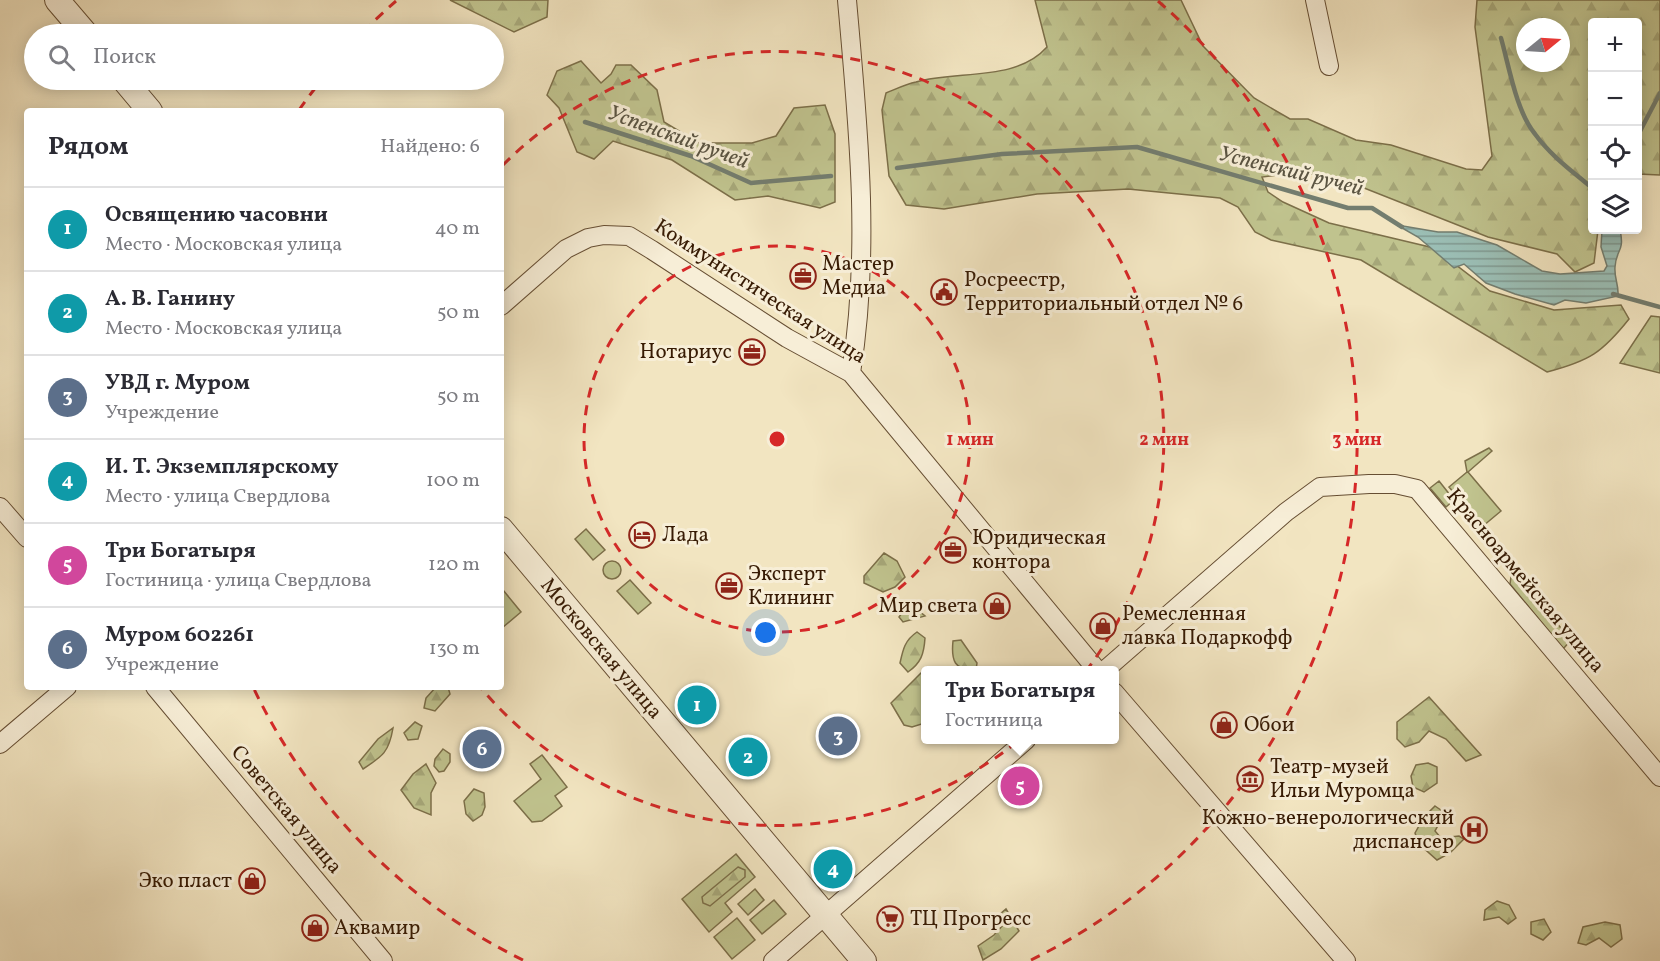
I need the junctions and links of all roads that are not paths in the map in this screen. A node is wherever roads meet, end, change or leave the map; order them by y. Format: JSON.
{"nodes":[{"id":1,"x":57,"y":0,"type":"edge"},
{"id":2,"x":847,"y":0,"type":"edge"},
{"id":3,"x":1315,"y":0,"type":"edge"},
{"id":4,"x":77,"y":24,"type":"edge"},
{"id":5,"x":1329,"y":66,"type":"dead end"},
{"id":6,"x":132,"y":90,"type":"edge"},
{"id":7,"x":147,"y":108,"type":"edge"},
{"id":8,"x":504,"y":303,"type":"edge"},
{"id":9,"x":851,"y":373,"type":"junction"},
{"id":10,"x":0,"y":507,"type":"edge"},
{"id":11,"x":504,"y":533,"type":"edge"},
{"id":12,"x":24,"y":535,"type":"edge"},
{"id":13,"x":1094,"y":666,"type":"edge"},
{"id":14,"x":1110,"y":666,"type":"edge"},
{"id":15,"x":63,"y":690,"type":"edge"},
{"id":16,"x":157,"y":690,"type":"edge"},
{"id":17,"x":1119,"y":698,"type":"edge"},
{"id":18,"x":0,"y":744,"type":"edge"},
{"id":19,"x":1021,"y":744,"type":"edge"},
{"id":20,"x":1660,"y":777,"type":"edge"},
{"id":21,"x":825,"y":915,"type":"junction"},
{"id":22,"x":383,"y":961,"type":"edge"},
{"id":23,"x":772,"y":961,"type":"edge"},
{"id":24,"x":864,"y":961,"type":"edge"},
{"id":25,"x":1346,"y":961,"type":"edge"}],
"edges":[{"from":1,"to":4,"type":"street"},
{"from":2,"to":9,"type":"street"},
{"from":3,"to":5,"type":"street"},
{"from":6,"to":7,"type":"street"},
{"from":8,"to":9,"type":"street","name":"Коммунистическая улица"},
{"from":9,"to":13,"type":"street","name":"Коммунистическая улица"},
{"from":10,"to":12,"type":"street"},
{"from":11,"to":21,"type":"street","name":"Московская улица"},
{"from":14,"to":20,"type":"street","name":"Красноармейская улица"},
{"from":15,"to":18,"type":"street"},
{"from":16,"to":22,"type":"street","name":"Советская улица"},
{"from":17,"to":25,"type":"street"},
{"from":19,"to":21,"type":"street"},
{"from":21,"to":23,"type":"street"},
{"from":21,"to":24,"type":"street","name":"Московская улица"}]}
